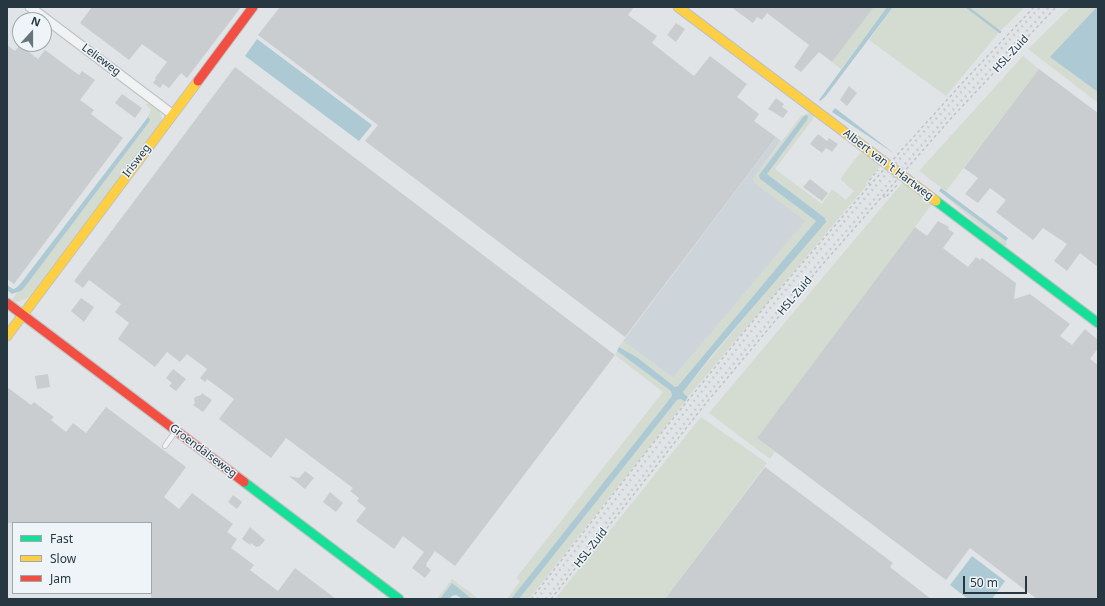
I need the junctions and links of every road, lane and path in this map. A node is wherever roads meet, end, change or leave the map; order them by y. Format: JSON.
{"nodes":[{"id":1,"x":30,"y":7,"type":"edge"},
{"id":2,"x":253,"y":7,"type":"edge"},
{"id":3,"x":678,"y":7,"type":"edge"},
{"id":4,"x":1034,"y":7,"type":"edge"},
{"id":5,"x":1056,"y":7,"type":"edge"},
{"id":6,"x":172,"y":114,"type":"junction"},
{"id":7,"x":878,"y":170,"type":"dead end"},
{"id":8,"x":870,"y":184,"type":"junction"},
{"id":9,"x":896,"y":186,"type":"dead end"},
{"id":10,"x":882,"y":195,"type":"junction"},
{"id":11,"x":7,"y":303,"type":"edge"},
{"id":12,"x":22,"y":315,"type":"junction"},
{"id":13,"x":1098,"y":324,"type":"edge"},
{"id":14,"x":7,"y":336,"type":"edge"},
{"id":15,"x":176,"y":430,"type":"junction"},
{"id":16,"x":166,"y":446,"type":"dead end"},
{"id":17,"x":399,"y":599,"type":"edge"},
{"id":18,"x":531,"y":599,"type":"edge"},
{"id":19,"x":551,"y":599,"type":"edge"}],
"edges":[{"from":1,"to":6,"type":"street","name":"Lelieweg"},
{"from":2,"to":6,"type":"street","name":"Irisweg"},
{"from":3,"to":13,"type":"street","name":"Albert van 't Hartweg"},
{"from":4,"to":8,"type":"path","name":"HSL-Zuid","bridge":true},
{"from":5,"to":10,"type":"path","name":"HSL-Zuid","bridge":true},
{"from":6,"to":12,"type":"street","name":"Irisweg"},
{"from":7,"to":8,"type":"path"},
{"from":8,"to":18,"type":"path","name":"HSL-Zuid","bridge":true},
{"from":9,"to":10,"type":"path"},
{"from":10,"to":19,"type":"path","name":"HSL-Zuid","bridge":true},
{"from":11,"to":12,"type":"street","name":"Groendalseweg"},
{"from":12,"to":14,"type":"street","name":"Irisweg"},
{"from":12,"to":15,"type":"street","name":"Groendalseweg"},
{"from":15,"to":16,"type":"lane"},
{"from":15,"to":17,"type":"street","name":"Groendalseweg"}]}
